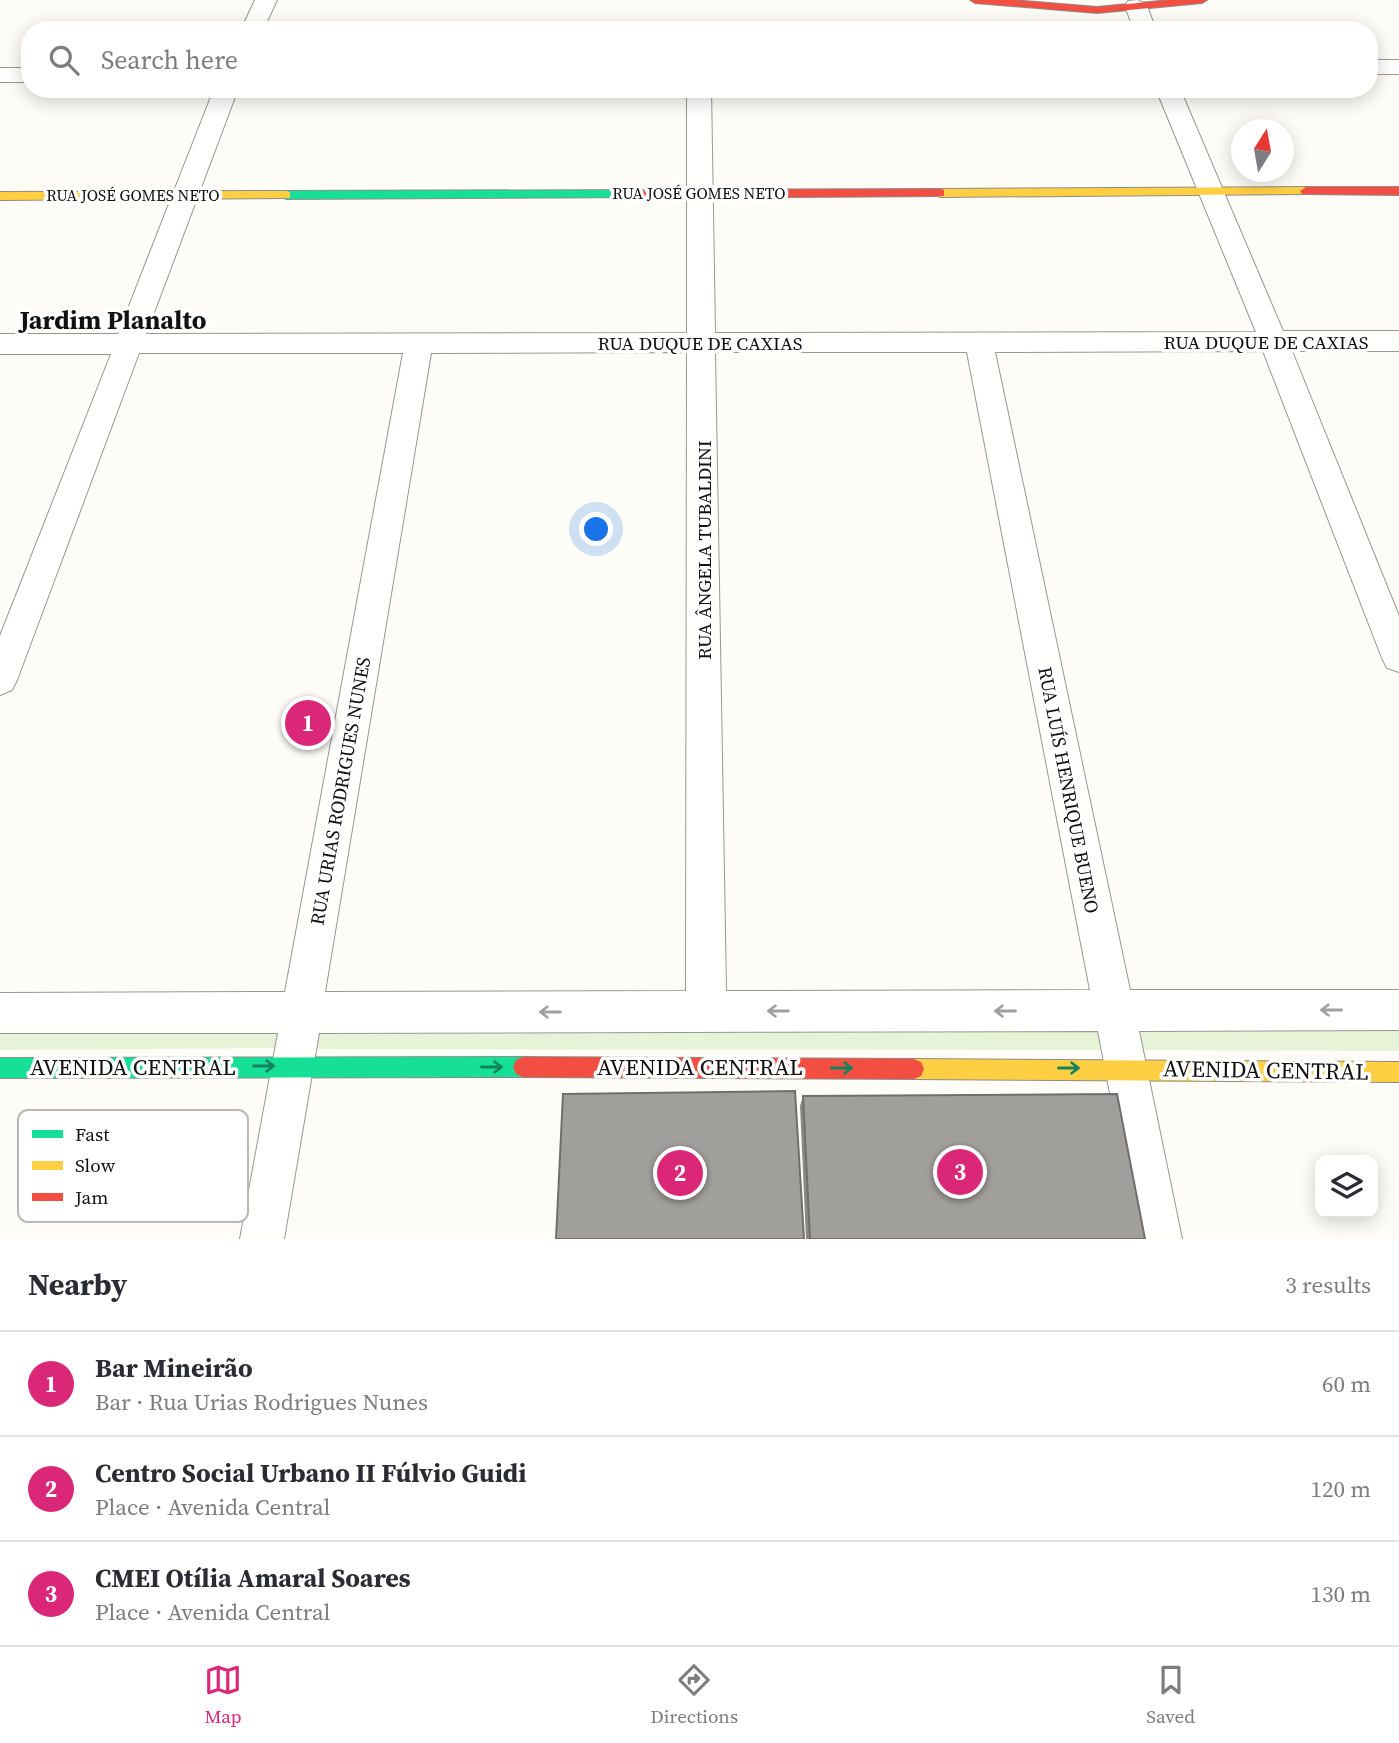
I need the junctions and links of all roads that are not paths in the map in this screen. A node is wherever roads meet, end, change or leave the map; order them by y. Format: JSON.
{"nodes":[{"id":1,"x":266,"y":0,"type":"edge"},
{"id":2,"x":975,"y":0,"type":"edge"},
{"id":3,"x":1202,"y":0,"type":"edge"},
{"id":4,"x":1111,"y":5,"type":"edge"},
{"id":5,"x":256,"y":21,"type":"edge"},
{"id":6,"x":1133,"y":21,"type":"edge"},
{"id":7,"x":1378,"y":67,"type":"edge"},
{"id":8,"x":1399,"y":67,"type":"edge"},
{"id":9,"x":0,"y":75,"type":"edge"},
{"id":10,"x":21,"y":75,"type":"edge"},
{"id":11,"x":223,"y":98,"type":"edge"},
{"id":12,"x":699,"y":98,"type":"edge"},
{"id":13,"x":1172,"y":98,"type":"edge"},
{"id":14,"x":1210,"y":191,"type":"junction"},
{"id":15,"x":1399,"y":191,"type":"edge"},
{"id":16,"x":700,"y":193,"type":"junction"},
{"id":17,"x":188,"y":195,"type":"junction"},
{"id":18,"x":0,"y":196,"type":"edge"},
{"id":19,"x":1399,"y":341,"type":"edge"},
{"id":20,"x":979,"y":342,"type":"junction"},
{"id":21,"x":1274,"y":342,"type":"junction"},
{"id":22,"x":702,"y":343,"type":"junction"},
{"id":23,"x":0,"y":344,"type":"edge"},
{"id":24,"x":131,"y":344,"type":"junction"},
{"id":25,"x":419,"y":344,"type":"junction"},
{"id":26,"x":1399,"y":658,"type":"edge"},
{"id":27,"x":0,"y":680,"type":"edge"},
{"id":28,"x":1114,"y":1010,"type":"junction"},
{"id":29,"x":1399,"y":1010,"type":"edge"},
{"id":30,"x":302,"y":1012,"type":"junction"},
{"id":31,"x":706,"y":1012,"type":"junction"},
{"id":32,"x":0,"y":1013,"type":"edge"},
{"id":33,"x":292,"y":1066,"type":"junction"},
{"id":34,"x":0,"y":1068,"type":"edge"},
{"id":35,"x":1126,"y":1068,"type":"junction"},
{"id":36,"x":1399,"y":1072,"type":"edge"},
{"id":37,"x":262,"y":1239,"type":"edge"},
{"id":38,"x":1160,"y":1239,"type":"edge"}],
"edges":[{"from":1,"to":5,"type":"street"},
{"from":2,"to":4,"type":"street"},
{"from":3,"to":4,"type":"street"},
{"from":4,"to":6,"type":"street"},
{"from":7,"to":8,"type":"street"},
{"from":9,"to":10,"type":"street"},
{"from":11,"to":17,"type":"street"},
{"from":12,"to":16,"type":"street","name":"RUA ÂNGELA TUBALDINI"},
{"from":13,"to":14,"type":"street"},
{"from":14,"to":15,"type":"street","name":"RUA JOSÉ GOMES NETO"},
{"from":14,"to":16,"type":"street","name":"RUA JOSÉ GOMES NETO"},
{"from":14,"to":21,"type":"street"},
{"from":16,"to":17,"type":"street","name":"RUA JOSÉ GOMES NETO"},
{"from":16,"to":22,"type":"street","name":"RUA ÂNGELA TUBALDINI"},
{"from":17,"to":18,"type":"street","name":"RUA JOSÉ GOMES NETO"},
{"from":17,"to":24,"type":"street"},
{"from":19,"to":21,"type":"street","name":"RUA DUQUE DE CAXIAS"},
{"from":20,"to":21,"type":"street","name":"RUA DUQUE DE CAXIAS"},
{"from":20,"to":22,"type":"street","name":"RUA DUQUE DE CAXIAS"},
{"from":20,"to":28,"type":"street","name":"RUA LUÍS HENRIQUE BUENO"},
{"from":21,"to":26,"type":"street"},
{"from":22,"to":25,"type":"street","name":"RUA DUQUE DE CAXIAS"},
{"from":22,"to":31,"type":"street","name":"RUA ÂNGELA TUBALDINI"},
{"from":23,"to":24,"type":"street","name":"RUA DUQUE DE CAXIAS"},
{"from":24,"to":25,"type":"street","name":"RUA DUQUE DE CAXIAS"},
{"from":24,"to":27,"type":"street"},
{"from":25,"to":30,"type":"street","name":"RUA URIAS RODRIGUES NUNES"},
{"from":29,"to":28,"type":"street","one_way":true},
{"from":28,"to":31,"type":"street","one_way":true},
{"from":28,"to":35,"type":"street","name":"RUA LUÍS HENRIQUE BUENO"},
{"from":31,"to":30,"type":"street","one_way":true},
{"from":30,"to":32,"type":"street"},
{"from":30,"to":33,"type":"street","name":"RUA URIAS RODRIGUES NUNES"},
{"from":34,"to":33,"type":"street","name":"AVENIDA CENTRAL","one_way":true},
{"from":33,"to":35,"type":"street","name":"AVENIDA CENTRAL","one_way":true},
{"from":33,"to":37,"type":"street","name":"RUA URIAS RODRIGUES NUNES"},
{"from":35,"to":36,"type":"street","name":"AVENIDA CENTRAL"},
{"from":35,"to":38,"type":"street","name":"RUA LUÍS HENRIQUE BUENO"}]}
